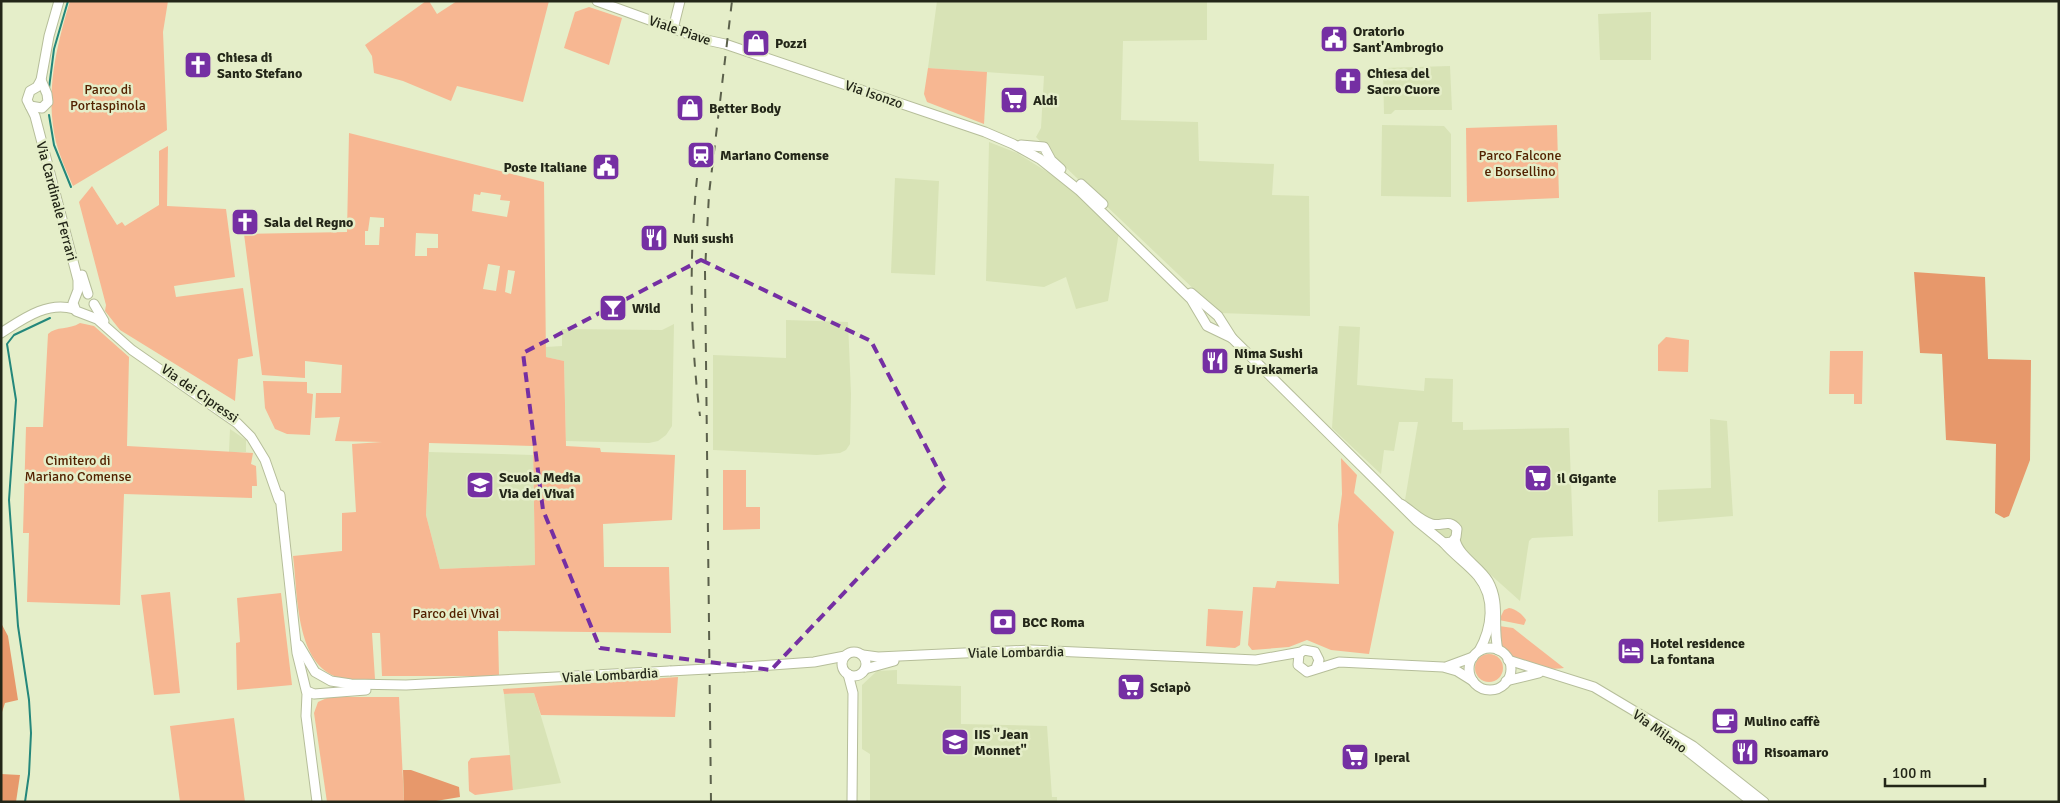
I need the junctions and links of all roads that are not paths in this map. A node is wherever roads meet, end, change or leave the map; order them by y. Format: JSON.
{"nodes":[{"id":1,"x":59,"y":1,"type":"edge"},
{"id":2,"x":597,"y":1,"type":"edge"},
{"id":3,"x":680,"y":1,"type":"edge"},
{"id":4,"x":673,"y":28,"type":"junction"},
{"id":5,"x":734,"y":48,"type":"joint"},
{"id":6,"x":41,"y":80,"type":"junction"},
{"id":7,"x":34,"y":88,"type":"junction"},
{"id":8,"x":45,"y":90,"type":"junction"},
{"id":9,"x":30,"y":106,"type":"junction"},
{"id":10,"x":42,"y":108,"type":"junction"},
{"id":11,"x":1039,"y":154,"type":"junction"},
{"id":12,"x":88,"y":294,"type":"junction"},
{"id":13,"x":74,"y":302,"type":"junction"},
{"id":14,"x":94,"y":304,"type":"junction"},
{"id":15,"x":85,"y":314,"type":"junction"},
{"id":16,"x":1214,"y":322,"type":"junction"},
{"id":17,"x":1,"y":333,"type":"edge"},
{"id":18,"x":279,"y":500,"type":"junction"},
{"id":19,"x":1401,"y":504,"type":"junction"},
{"id":20,"x":1440,"y":525,"type":"junction"},
{"id":21,"x":1436,"y":535,"type":"junction"},
{"id":22,"x":1455,"y":538,"type":"junction"},
{"id":23,"x":1444,"y":543,"type":"junction"},
{"id":24,"x":297,"y":641,"type":"junction"},
{"id":25,"x":1498,"y":650,"type":"junction"},
{"id":26,"x":1301,"y":652,"type":"junction"},
{"id":27,"x":1476,"y":654,"type":"junction"},
{"id":28,"x":862,"y":655,"type":"junction"},
{"id":29,"x":1317,"y":655,"type":"junction"},
{"id":30,"x":845,"y":656,"type":"junction"},
{"id":31,"x":1139,"y":656,"type":"junction"},
{"id":32,"x":1271,"y":659,"type":"junction"},
{"id":33,"x":1508,"y":660,"type":"junction"},
{"id":34,"x":814,"y":662,"type":"junction"},
{"id":35,"x":1339,"y":662,"type":"junction"},
{"id":36,"x":1298,"y":665,"type":"junction"},
{"id":37,"x":1443,"y":667,"type":"junction"},
{"id":38,"x":1316,"y":668,"type":"junction"},
{"id":39,"x":846,"y":672,"type":"junction"},
{"id":40,"x":862,"y":672,"type":"junction"},
{"id":41,"x":1546,"y":672,"type":"junction"},
{"id":42,"x":320,"y":676,"type":"junction"},
{"id":43,"x":304,"y":680,"type":"junction"},
{"id":44,"x":1473,"y":681,"type":"junction"},
{"id":45,"x":1506,"y":681,"type":"junction"},
{"id":46,"x":406,"y":686,"type":"junction"},
{"id":47,"x":307,"y":692,"type":"junction"},
{"id":48,"x":319,"y":693,"type":"junction"},
{"id":49,"x":854,"y":693,"type":"junction"},
{"id":50,"x":1628,"y":708,"type":"junction"},
{"id":51,"x":307,"y":725,"type":"junction"},
{"id":52,"x":317,"y":802,"type":"edge"},
{"id":53,"x":852,"y":802,"type":"edge"},
{"id":54,"x":1752,"y":802,"type":"edge"},
{"id":55,"x":1764,"y":802,"type":"edge"}],
"edges":[{"from":1,"to":6,"type":"main road"},
{"from":2,"to":4,"type":"main road","name":"Viale Piave"},
{"from":3,"to":4,"type":"main road"},
{"from":4,"to":5,"type":"main road","name":"Viale Piave"},
{"from":5,"to":11,"type":"main road","name":"Via Isonzo"},
{"from":6,"to":7,"type":"main road"},
{"from":6,"to":8,"type":"main road"},
{"from":7,"to":8,"type":"main road"},
{"from":7,"to":9,"type":"main road"},
{"from":8,"to":10,"type":"main road"},
{"from":9,"to":10,"type":"main road"},
{"from":9,"to":13,"type":"main road","name":"Via Cardinale Ferrari"},
{"from":10,"to":12,"type":"main road","name":"Via Cardinale Ferrari"},
{"from":11,"to":16,"type":"main road","name":"Via Isonzo"},
{"from":11,"to":16,"type":"main road","name":"Via Isonzo"},
{"from":12,"to":13,"type":"main road"},
{"from":12,"to":14,"type":"main road"},
{"from":13,"to":15,"type":"main road"},
{"from":13,"to":17,"type":"main road"},
{"from":14,"to":15,"type":"main road"},
{"from":14,"to":18,"type":"main road","name":"Via dei Cipressi"},
{"from":15,"to":18,"type":"main road","name":"Via dei Cipressi"},
{"from":16,"to":19,"type":"main road","name":"Via Isonzo"},
{"from":18,"to":24,"type":"main road","name":"Via dei Cipressi"},
{"from":19,"to":20,"type":"main road"},
{"from":19,"to":21,"type":"main road"},
{"from":20,"to":21,"type":"main road"},
{"from":20,"to":22,"type":"main road"},
{"from":21,"to":23,"type":"main road"},
{"from":22,"to":23,"type":"main road"},
{"from":22,"to":25,"type":"main road"},
{"from":23,"to":27,"type":"main road"},
{"from":24,"to":42,"type":"main road","name":"Via dei Cipressi"},
{"from":24,"to":43,"type":"main road","name":"Via dei Cipressi"},
{"from":25,"to":27,"type":"main road"},
{"from":25,"to":33,"type":"main road"},
{"from":26,"to":29,"type":"main road"},
{"from":26,"to":32,"type":"main road"},
{"from":26,"to":36,"type":"main road"},
{"from":27,"to":37,"type":"main road"},
{"from":27,"to":44,"type":"main road"},
{"from":28,"to":30,"type":"main road"},
{"from":28,"to":31,"type":"main road","name":"Viale Lombardia"},
{"from":28,"to":40,"type":"main road"},
{"from":29,"to":35,"type":"main road"},
{"from":29,"to":38,"type":"main road"},
{"from":30,"to":34,"type":"main road","name":"Viale Lombardia"},
{"from":30,"to":39,"type":"main road"},
{"from":31,"to":32,"type":"main road","name":"Viale Lombardia"},
{"from":31,"to":40,"type":"main road","name":"Viale Lombardia"},
{"from":32,"to":36,"type":"main road"},
{"from":33,"to":41,"type":"main road"},
{"from":33,"to":45,"type":"main road"},
{"from":34,"to":39,"type":"main road","name":"Viale Lombardia"},
{"from":34,"to":46,"type":"main road","name":"Viale Lombardia","bridge":true},
{"from":35,"to":37,"type":"main road"},
{"from":35,"to":38,"type":"main road"},
{"from":36,"to":38,"type":"main road"},
{"from":37,"to":44,"type":"main road"},
{"from":39,"to":40,"type":"main road"},
{"from":39,"to":49,"type":"main road"},
{"from":40,"to":49,"type":"main road"},
{"from":41,"to":45,"type":"main road"},
{"from":41,"to":50,"type":"main road"},
{"from":42,"to":43,"type":"main road"},
{"from":42,"to":46,"type":"main road","name":"Viale Lombardia"},
{"from":42,"to":48,"type":"main road"},
{"from":43,"to":47,"type":"main road"},
{"from":44,"to":45,"type":"main road"},
{"from":46,"to":48,"type":"main road","name":"Viale Lombardia"},
{"from":47,"to":48,"type":"main road"},
{"from":47,"to":51,"type":"main road"},
{"from":48,"to":51,"type":"main road"},
{"from":49,"to":53,"type":"main road"},
{"from":50,"to":54,"type":"main road","name":"Via Milano"},
{"from":50,"to":55,"type":"main road","name":"Via Milano"},
{"from":51,"to":52,"type":"main road"}]}
